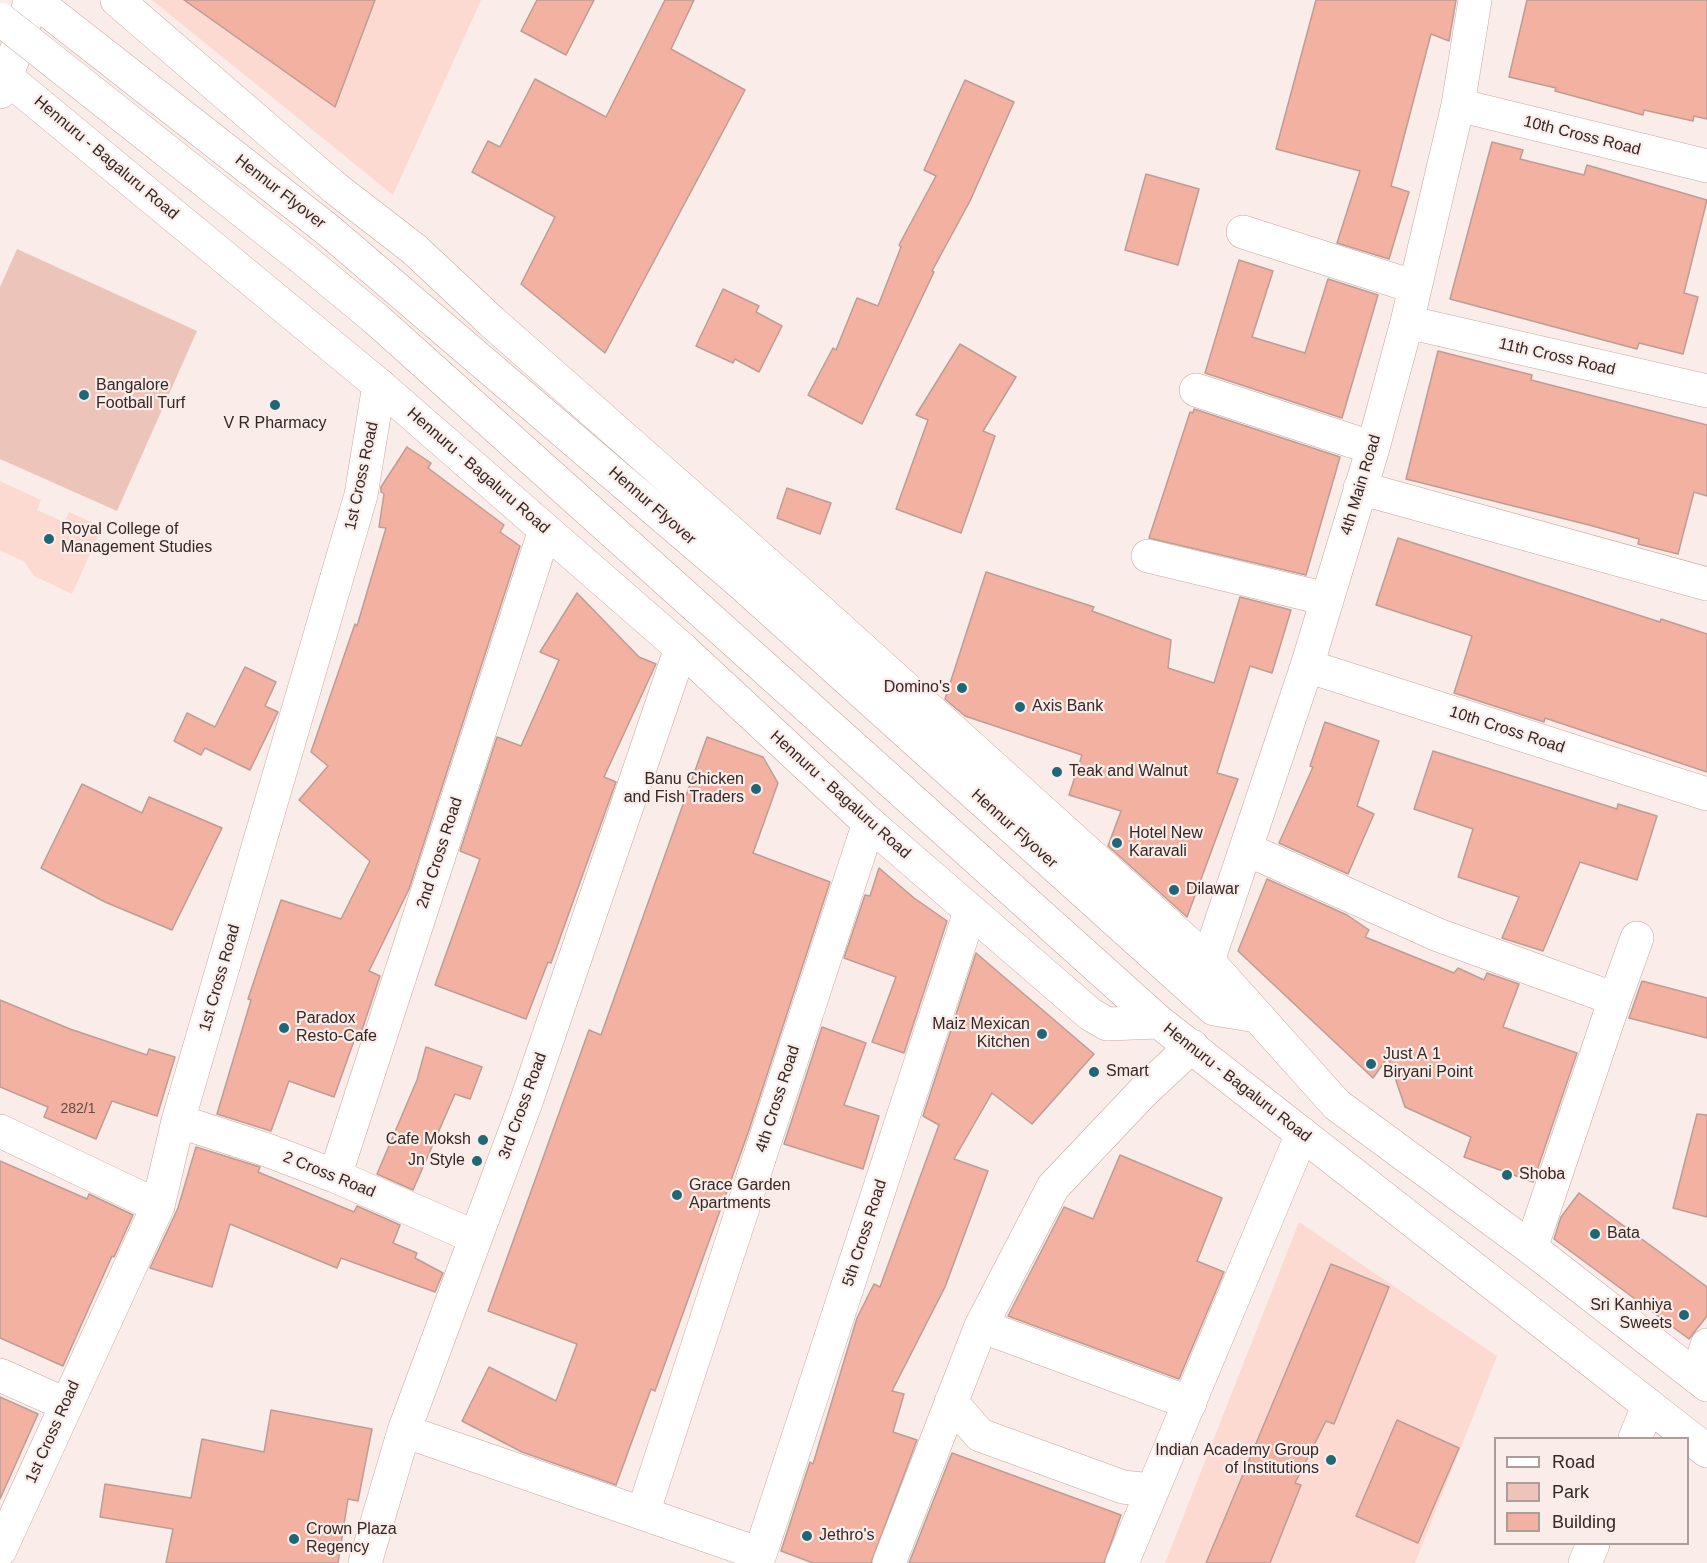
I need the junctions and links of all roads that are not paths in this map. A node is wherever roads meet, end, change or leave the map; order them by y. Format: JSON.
{"nodes":[{"id":1,"x":32,"y":0,"type":"edge"},
{"id":2,"x":117,"y":0,"type":"edge"},
{"id":3,"x":1475,"y":0,"type":"edge"},
{"id":4,"x":0,"y":19,"type":"edge"},
{"id":5,"x":2,"y":80,"type":"edge"},
{"id":6,"x":1458,"y":105,"type":"junction"},
{"id":7,"x":1707,"y":166,"type":"edge"},
{"id":8,"x":1243,"y":231,"type":"dead end"},
{"id":9,"x":1415,"y":287,"type":"junction"},
{"id":10,"x":1407,"y":322,"type":"junction"},
{"id":11,"x":379,"y":385,"type":"junction"},
{"id":12,"x":1196,"y":390,"type":"dead end"},
{"id":13,"x":1707,"y":391,"type":"edge"},
{"id":14,"x":1373,"y":448,"type":"junction"},
{"id":15,"x":1360,"y":489,"type":"junction"},
{"id":16,"x":545,"y":531,"type":"junction"},
{"id":17,"x":1148,"y":556,"type":"dead end"},
{"id":18,"x":1707,"y":584,"type":"edge"},
{"id":19,"x":1327,"y":599,"type":"junction"},
{"id":20,"x":681,"y":648,"type":"junction"},
{"id":21,"x":1307,"y":666,"type":"junction"},
{"id":22,"x":1707,"y":794,"type":"edge"},
{"id":23,"x":869,"y":823,"type":"junction"},
{"id":24,"x":1246,"y":849,"type":"junction"},
{"id":25,"x":970,"y":912,"type":"junction"},
{"id":26,"x":1637,"y":939,"type":"dead end"},
{"id":27,"x":1208,"y":960,"type":"junction"},
{"id":28,"x":1615,"y":999,"type":"junction"},
{"id":29,"x":1257,"y":1016,"type":"junction"},
{"id":30,"x":1159,"y":1022,"type":"junction"},
{"id":31,"x":1192,"y":1046,"type":"junction"},
{"id":32,"x":178,"y":1121,"type":"junction"},
{"id":33,"x":0,"y":1131,"type":"edge"},
{"id":34,"x":1302,"y":1134,"type":"junction"},
{"id":35,"x":335,"y":1176,"type":"junction"},
{"id":36,"x":158,"y":1206,"type":"junction"},
{"id":37,"x":475,"y":1237,"type":"junction"},
{"id":38,"x":1531,"y":1248,"type":"junction"},
{"id":39,"x":981,"y":1326,"type":"junction"},
{"id":40,"x":1707,"y":1345,"type":"edge"},
{"id":41,"x":0,"y":1375,"type":"edge"},
{"id":42,"x":1702,"y":1381,"type":"edge"},
{"id":43,"x":951,"y":1402,"type":"junction"},
{"id":44,"x":1190,"y":1402,"type":"junction"},
{"id":45,"x":65,"y":1404,"type":"junction"},
{"id":46,"x":1648,"y":1407,"type":"junction"},
{"id":47,"x":404,"y":1431,"type":"junction"},
{"id":48,"x":1635,"y":1437,"type":"edge"},
{"id":49,"x":1688,"y":1437,"type":"edge"},
{"id":50,"x":1689,"y":1438,"type":"edge"},
{"id":51,"x":1707,"y":1451,"type":"edge"},
{"id":52,"x":1150,"y":1490,"type":"junction"},
{"id":53,"x":643,"y":1513,"type":"junction"},
{"id":54,"x":1593,"y":1545,"type":"edge"},
{"id":55,"x":0,"y":1550,"type":"edge"},
{"id":56,"x":365,"y":1563,"type":"edge"},
{"id":57,"x":889,"y":1563,"type":"edge"},
{"id":58,"x":1122,"y":1563,"type":"edge"},
{"id":59,"x":1585,"y":1563,"type":"edge"}],
"edges":[{"from":1,"to":5,"type":"street"},
{"from":1,"to":29,"type":"street","name":"Hennur Flyover"},
{"from":2,"to":27,"type":"street"},
{"from":3,"to":6,"type":"street","name":"4th Main Road"},
{"from":4,"to":30,"type":"street","bridge":true},
{"from":5,"to":11,"type":"street","name":"Hennuru - Bagaluru Road"},
{"from":6,"to":7,"type":"street","name":"10th Cross Road"},
{"from":6,"to":9,"type":"street","name":"4th Main Road"},
{"from":8,"to":9,"type":"street"},
{"from":9,"to":10,"type":"street","name":"4th Main Road"},
{"from":10,"to":13,"type":"street","name":"11th Cross Road"},
{"from":10,"to":14,"type":"street","name":"4th Main Road"},
{"from":11,"to":16,"type":"street","name":"Hennuru - Bagaluru Road"},
{"from":11,"to":32,"type":"street","name":"1st Cross Road"},
{"from":12,"to":14,"type":"street"},
{"from":14,"to":15,"type":"street","name":"4th Main Road"},
{"from":15,"to":18,"type":"street"},
{"from":15,"to":19,"type":"street","name":"4th Main Road"},
{"from":16,"to":20,"type":"street","name":"Hennuru - Bagaluru Road"},
{"from":16,"to":35,"type":"street","name":"2nd Cross Road"},
{"from":17,"to":19,"type":"street"},
{"from":19,"to":21,"type":"street","name":"4th Main Road"},
{"from":20,"to":23,"type":"street","name":"Hennuru - Bagaluru Road"},
{"from":20,"to":37,"type":"street","name":"3rd Cross Road"},
{"from":21,"to":22,"type":"street","name":"10th Cross Road"},
{"from":21,"to":24,"type":"street","name":"4th Main Road"},
{"from":23,"to":25,"type":"street","name":"Hennuru - Bagaluru Road"},
{"from":23,"to":53,"type":"street","name":"4th Cross Road"},
{"from":24,"to":27,"type":"street","name":"4th Main Road"},
{"from":24,"to":28,"type":"street"},
{"from":25,"to":30,"type":"street","name":"Hennuru - Bagaluru Road"},
{"from":25,"to":53,"type":"street","name":"5th Cross Road"},
{"from":26,"to":28,"type":"street"},
{"from":27,"to":29,"type":"street"},
{"from":28,"to":38,"type":"street"},
{"from":29,"to":38,"type":"street"},
{"from":30,"to":31,"type":"street","name":"Hennuru - Bagaluru Road"},
{"from":31,"to":34,"type":"street","name":"Hennuru - Bagaluru Road"},
{"from":31,"to":39,"type":"street"},
{"from":32,"to":35,"type":"street","name":"2 Cross Road"},
{"from":32,"to":36,"type":"street","name":"1st Cross Road"},
{"from":33,"to":36,"type":"street"},
{"from":34,"to":44,"type":"street"},
{"from":34,"to":46,"type":"street","name":"Hennuru - Bagaluru Road"},
{"from":35,"to":37,"type":"street","name":"2 Cross Road"},
{"from":36,"to":45,"type":"street","name":"1st Cross Road"},
{"from":37,"to":47,"type":"street","name":"3rd Cross Road"},
{"from":38,"to":42,"type":"street"},
{"from":39,"to":43,"type":"street"},
{"from":39,"to":44,"type":"street"},
{"from":40,"to":42,"type":"street"},
{"from":41,"to":45,"type":"street"},
{"from":43,"to":52,"type":"street"},
{"from":43,"to":57,"type":"street"},
{"from":44,"to":52,"type":"street"},
{"from":45,"to":55,"type":"street","name":"1st Cross Road"},
{"from":46,"to":48,"type":"street"},
{"from":46,"to":49,"type":"street","name":"Hennuru - Bagaluru Road"},
{"from":47,"to":53,"type":"street"},
{"from":47,"to":56,"type":"street","name":"3rd Cross Road"},
{"from":50,"to":51,"type":"street","name":"Hennuru - Bagaluru Road"},
{"from":52,"to":58,"type":"street"},
{"from":54,"to":59,"type":"street"}]}
